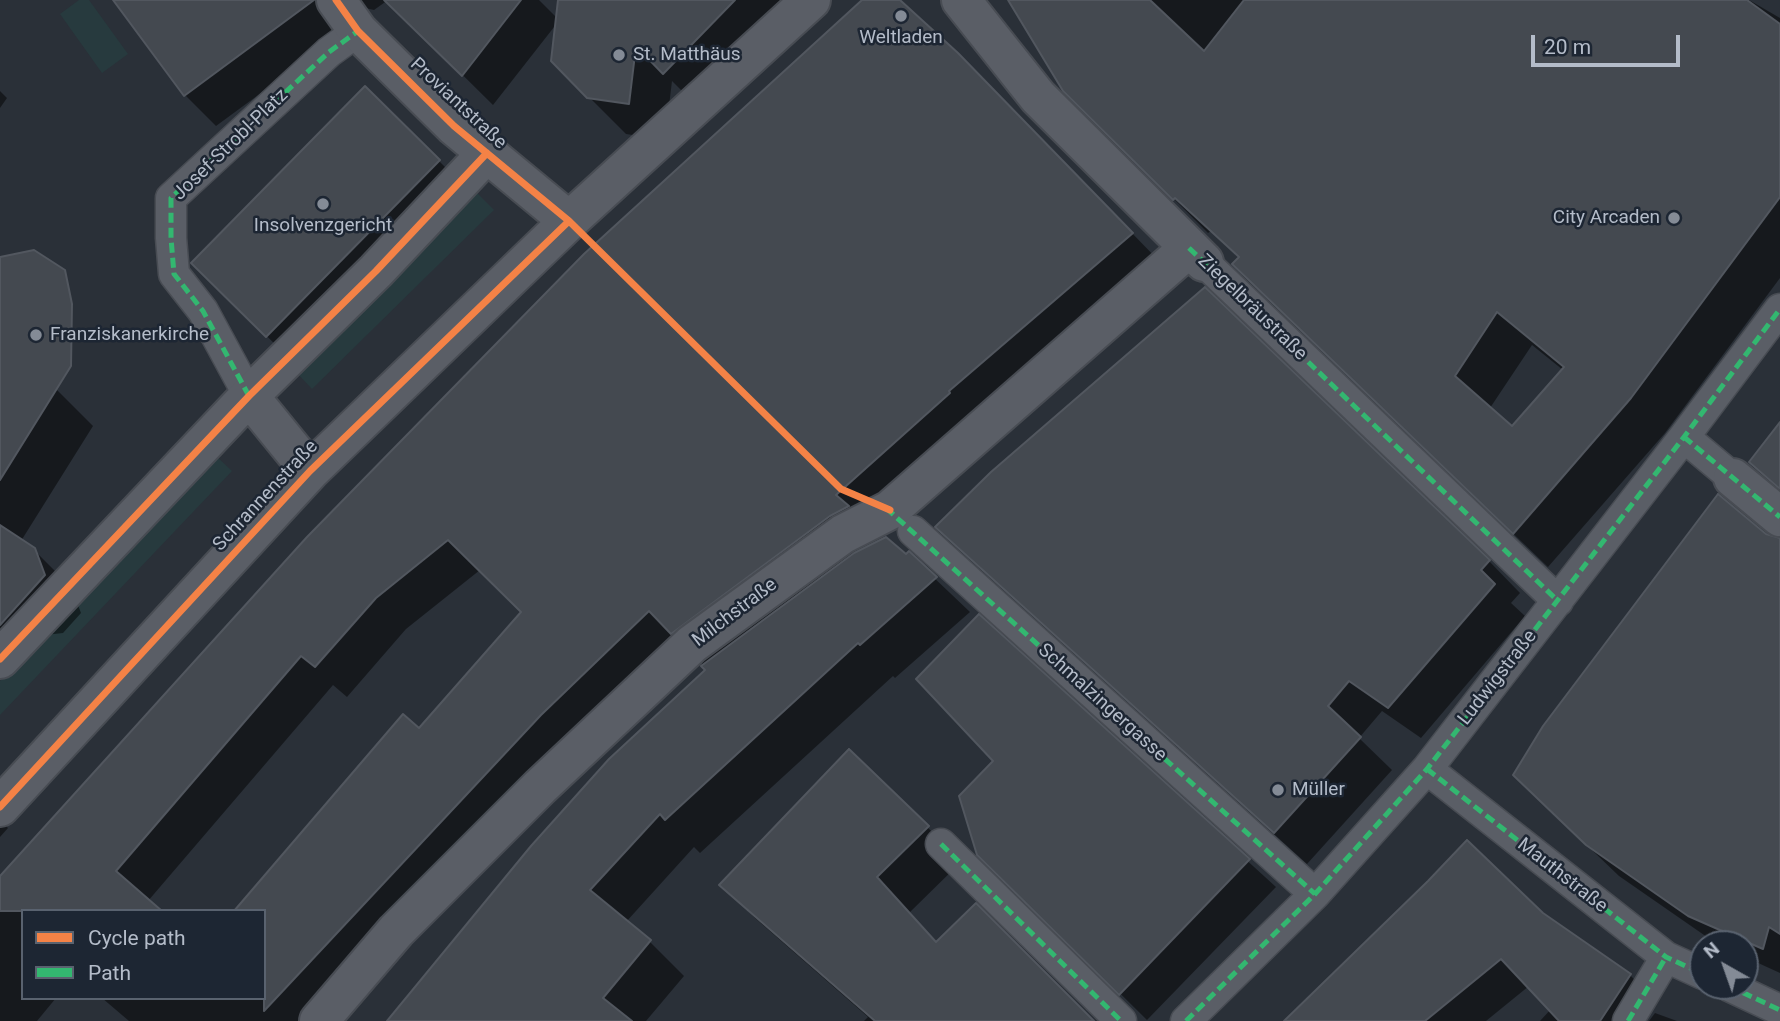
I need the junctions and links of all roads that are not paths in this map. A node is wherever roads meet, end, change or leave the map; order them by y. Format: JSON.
{"nodes":[{"id":1,"x":336,"y":0,"type":"edge"},
{"id":2,"x":811,"y":0,"type":"edge"},
{"id":3,"x":961,"y":0,"type":"edge"},
{"id":4,"x":358,"y":31,"type":"junction"},
{"id":5,"x":487,"y":153,"type":"junction"},
{"id":6,"x":569,"y":221,"type":"junction"},
{"id":7,"x":1197,"y":255,"type":"junction"},
{"id":8,"x":1780,"y":309,"type":"edge"},
{"id":9,"x":249,"y":396,"type":"junction"},
{"id":10,"x":1684,"y":437,"type":"junction"},
{"id":11,"x":310,"y":471,"type":"junction"},
{"id":12,"x":1733,"y":478,"type":"joint"},
{"id":13,"x":1780,"y":517,"type":"edge"},
{"id":14,"x":902,"y":521,"type":"junction"},
{"id":15,"x":1558,"y":601,"type":"junction"},
{"id":16,"x":0,"y":659,"type":"edge"},
{"id":17,"x":1427,"y":769,"type":"junction"},
{"id":18,"x":0,"y":807,"type":"edge"},
{"id":19,"x":941,"y":844,"type":"dead end"},
{"id":20,"x":1315,"y":894,"type":"junction"},
{"id":21,"x":1666,"y":957,"type":"junction"},
{"id":22,"x":1689,"y":968,"type":"edge"},
{"id":23,"x":1759,"y":1000,"type":"edge"},
{"id":24,"x":1780,"y":1010,"type":"edge"},
{"id":25,"x":319,"y":1021,"type":"edge"},
{"id":26,"x":1121,"y":1021,"type":"edge"},
{"id":27,"x":1186,"y":1021,"type":"edge"},
{"id":28,"x":1628,"y":1021,"type":"edge"}],
"edges":[{"from":1,"to":4,"type":"street","name":"Proviantstraße"},
{"from":2,"to":6,"type":"street","name":"Schrannenstraße"},
{"from":3,"to":7,"type":"street","name":"Ziegelbräustraße"},
{"from":4,"to":5,"type":"street","name":"Proviantstraße"},
{"from":4,"to":9,"type":"street","name":"Josef-Strobl-Platz"},
{"from":5,"to":6,"type":"street","name":"Proviantstraße"},
{"from":5,"to":9,"type":"street"},
{"from":6,"to":11,"type":"street","name":"Schrannenstraße"},
{"from":7,"to":14,"type":"street","name":"Milchstraße"},
{"from":7,"to":15,"type":"street","name":"Ziegelbräustraße"},
{"from":8,"to":10,"type":"street","name":"Ludwigstraße"},
{"from":9,"to":11,"type":"street","name":"Schrannenstraße"},
{"from":9,"to":16,"type":"street"},
{"from":10,"to":12,"type":"street"},
{"from":10,"to":15,"type":"street","name":"Ludwigstraße"},
{"from":11,"to":18,"type":"street","name":"Schrannenstraße"},
{"from":12,"to":13,"type":"street"},
{"from":14,"to":20,"type":"street","name":"Schmalzingergasse"},
{"from":14,"to":25,"type":"street","name":"Milchstraße"},
{"from":15,"to":17,"type":"street","name":"Ludwigstraße"},
{"from":17,"to":20,"type":"street","name":"Ludwigstraße"},
{"from":17,"to":21,"type":"street","name":"Mauthstraße"},
{"from":19,"to":26,"type":"street"},
{"from":20,"to":27,"type":"street","name":"Ludwigstraße"},
{"from":21,"to":22,"type":"street","name":"Mauthstraße"},
{"from":21,"to":28,"type":"street"},
{"from":23,"to":24,"type":"street"}]}
